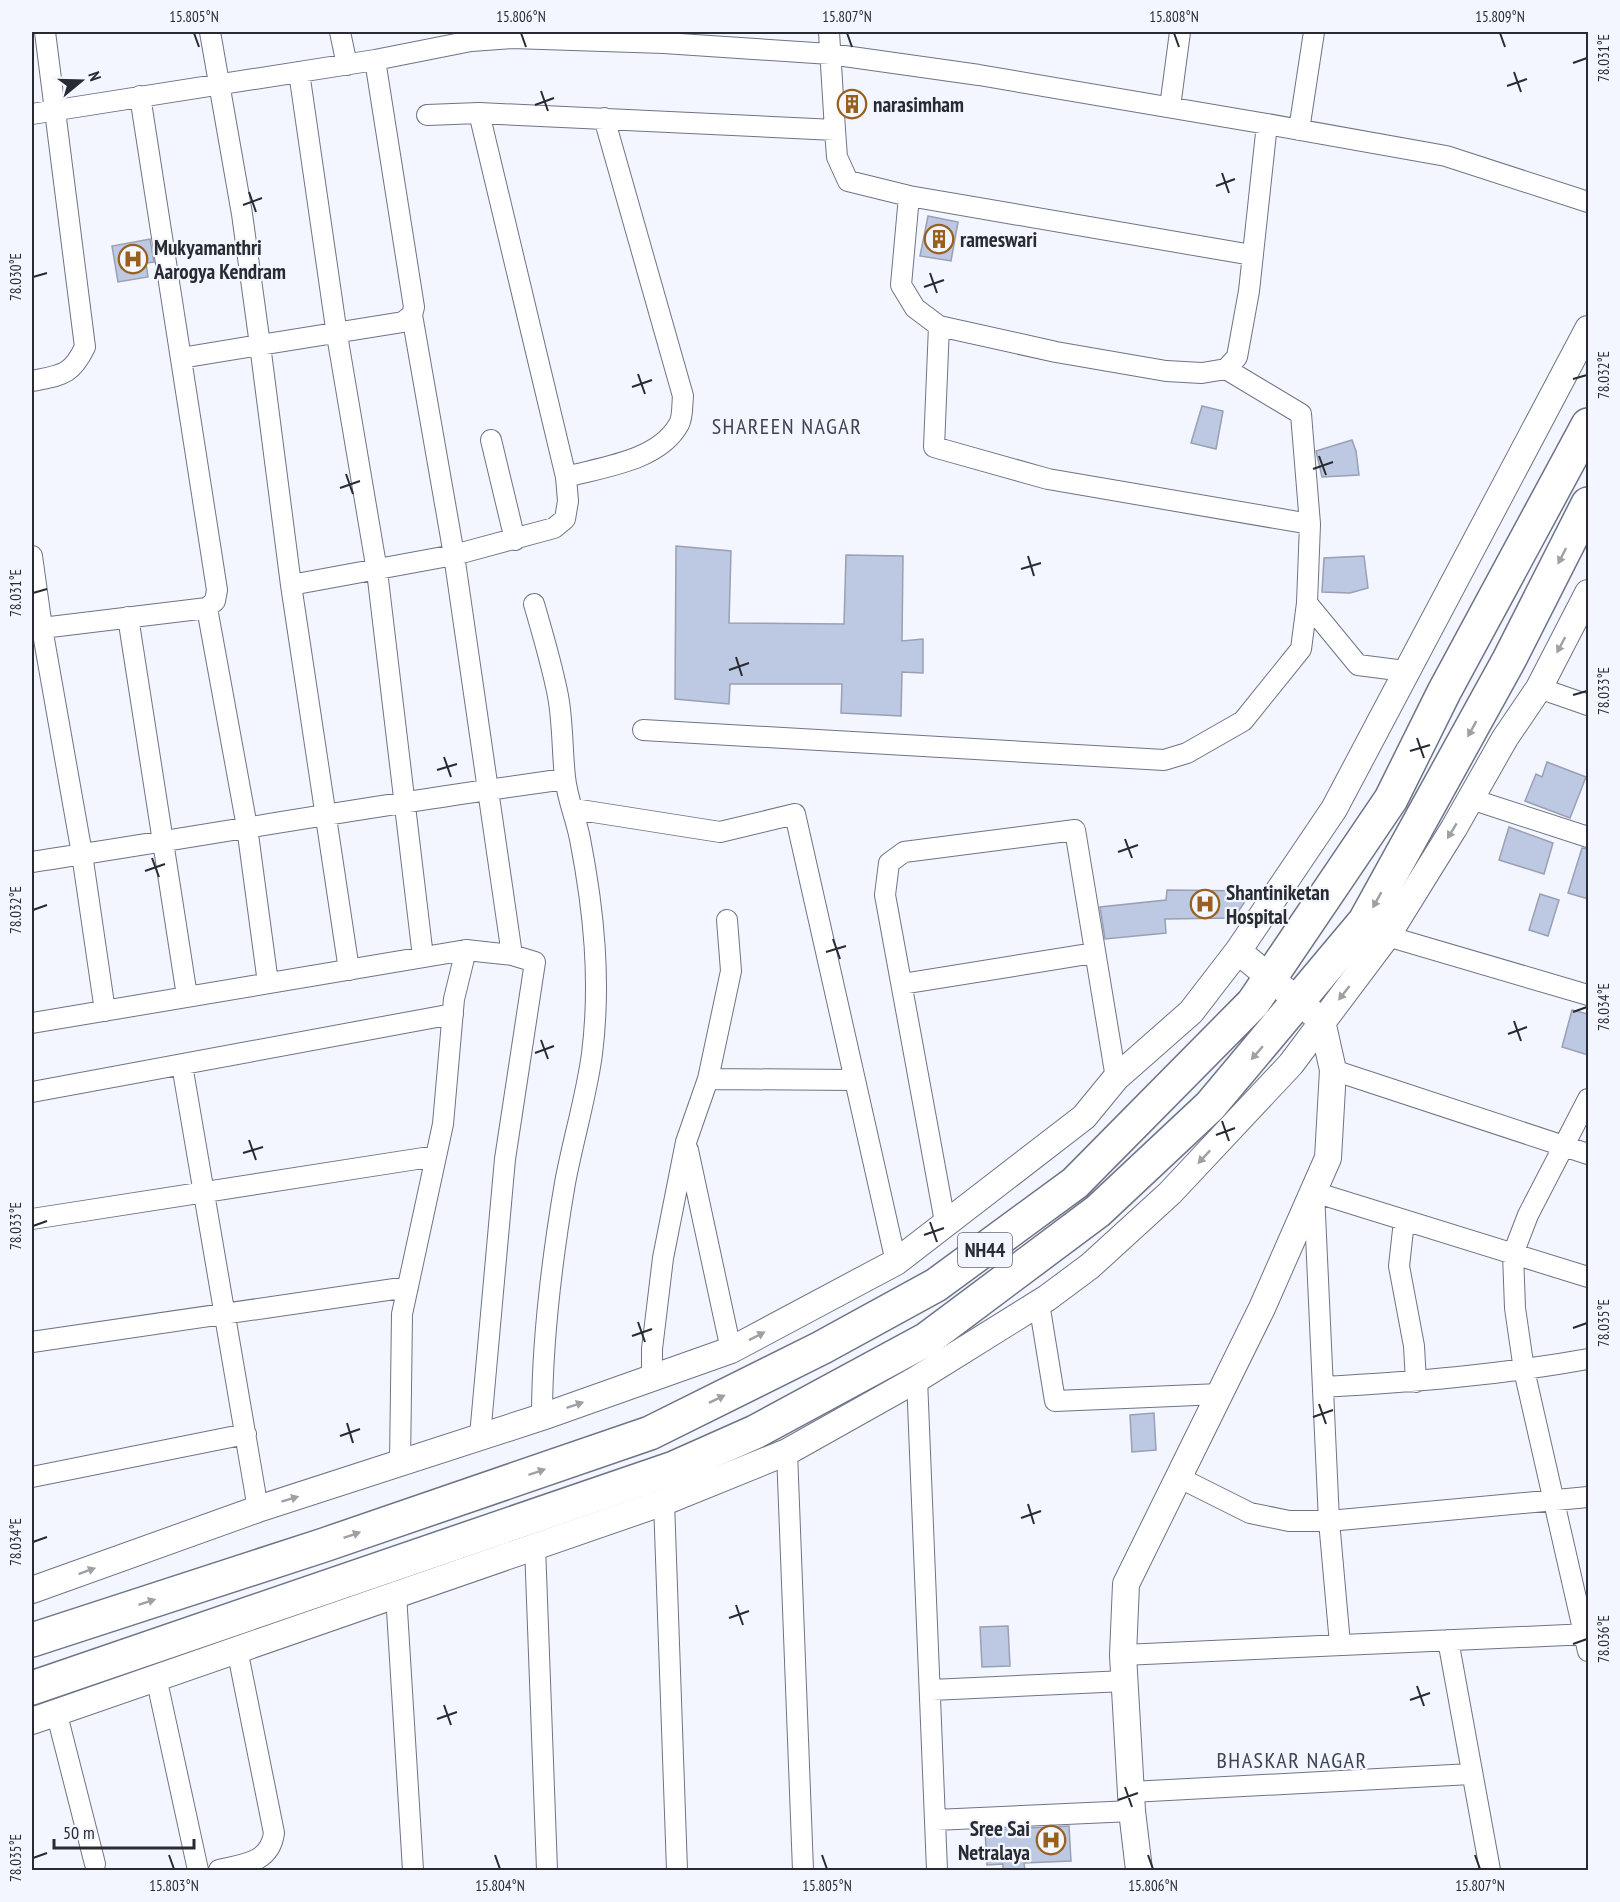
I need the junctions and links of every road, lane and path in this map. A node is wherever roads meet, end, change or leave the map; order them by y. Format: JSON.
{"nodes":[{"id":1,"x":45,"y":32,"type":"edge"},
{"id":2,"x":210,"y":32,"type":"edge"},
{"id":3,"x":340,"y":32,"type":"edge"},
{"id":4,"x":829,"y":32,"type":"edge"},
{"id":5,"x":1180,"y":32,"type":"edge"},
{"id":6,"x":1314,"y":32,"type":"edge"},
{"id":7,"x":511,"y":35,"type":"edge"},
{"id":8,"x":662,"y":37,"type":"edge"},
{"id":9,"x":427,"y":40,"type":"edge"},
{"id":10,"x":830,"y":54,"type":"junction"},
{"id":11,"x":375,"y":60,"type":"junction"},
{"id":12,"x":347,"y":65,"type":"junction"},
{"id":13,"x":299,"y":72,"type":"junction"},
{"id":14,"x":218,"y":84,"type":"junction"},
{"id":15,"x":140,"y":96,"type":"junction"},
{"id":16,"x":1170,"y":107,"type":"junction"},
{"id":17,"x":57,"y":111,"type":"junction"},
{"id":18,"x":479,"y":113,"type":"junction"},
{"id":19,"x":32,"y":114,"type":"edge"},
{"id":20,"x":427,"y":115,"type":"dead end"},
{"id":21,"x":604,"y":118,"type":"junction"},
{"id":22,"x":1267,"y":124,"type":"junction"},
{"id":23,"x":835,"y":130,"type":"junction"},
{"id":24,"x":1299,"y":130,"type":"junction"},
{"id":25,"x":909,"y":196,"type":"junction"},
{"id":26,"x":1588,"y":202,"type":"edge"},
{"id":27,"x":1252,"y":255,"type":"junction"},
{"id":28,"x":412,"y":315,"type":"junction"},
{"id":29,"x":939,"y":326,"type":"junction"},
{"id":30,"x":1588,"y":330,"type":"edge"},
{"id":31,"x":337,"y":335,"type":"junction"},
{"id":32,"x":260,"y":345,"type":"junction"},
{"id":33,"x":181,"y":358,"type":"junction"},
{"id":34,"x":1226,"y":369,"type":"junction"},
{"id":35,"x":32,"y":381,"type":"edge"},
{"id":36,"x":1588,"y":425,"type":"edge"},
{"id":37,"x":491,"y":440,"type":"dead end"},
{"id":38,"x":566,"y":477,"type":"junction"},
{"id":39,"x":1588,"y":504,"type":"edge"},
{"id":40,"x":1310,"y":524,"type":"junction"},
{"id":41,"x":515,"y":540,"type":"junction"},
{"id":42,"x":454,"y":555,"type":"junction"},
{"id":43,"x":32,"y":556,"type":"edge"},
{"id":44,"x":377,"y":571,"type":"junction"},
{"id":45,"x":291,"y":585,"type":"junction"},
{"id":46,"x":1586,"y":602,"type":"edge"},
{"id":47,"x":1307,"y":603,"type":"junction"},
{"id":48,"x":534,"y":604,"type":"dead end"},
{"id":49,"x":207,"y":608,"type":"junction"},
{"id":50,"x":128,"y":617,"type":"junction"},
{"id":51,"x":37,"y":628,"type":"edge"},
{"id":52,"x":1405,"y":671,"type":"junction"},
{"id":53,"x":1539,"y":688,"type":"junction"},
{"id":54,"x":1588,"y":705,"type":"edge"},
{"id":55,"x":643,"y":730,"type":"dead end"},
{"id":56,"x":565,"y":779,"type":"junction"},
{"id":57,"x":488,"y":790,"type":"junction"},
{"id":58,"x":1471,"y":799,"type":"junction"},
{"id":59,"x":404,"y":802,"type":"junction"},
{"id":60,"x":574,"y":809,"type":"junction"},
{"id":61,"x":327,"y":815,"type":"junction"},
{"id":62,"x":247,"y":827,"type":"junction"},
{"id":63,"x":1588,"y":837,"type":"edge"},
{"id":64,"x":164,"y":841,"type":"junction"},
{"id":65,"x":82,"y":855,"type":"junction"},
{"id":66,"x":32,"y":862,"type":"edge"},
{"id":67,"x":727,"y":920,"type":"dead end"},
{"id":68,"x":1387,"y":936,"type":"junction"},
{"id":69,"x":466,"y":951,"type":"junction"},
{"id":70,"x":1238,"y":951,"type":"junction"},
{"id":71,"x":1094,"y":953,"type":"junction"},
{"id":72,"x":512,"y":955,"type":"junction"},
{"id":73,"x":423,"y":957,"type":"junction"},
{"id":74,"x":349,"y":970,"type":"junction"},
{"id":75,"x":1270,"y":977,"type":"junction"},
{"id":76,"x":268,"y":983,"type":"junction"},
{"id":77,"x":902,"y":984,"type":"junction"},
{"id":78,"x":1588,"y":995,"type":"edge"},
{"id":79,"x":187,"y":996,"type":"junction"},
{"id":80,"x":105,"y":1011,"type":"junction"},
{"id":81,"x":1311,"y":1011,"type":"junction"},
{"id":82,"x":453,"y":1014,"type":"junction"},
{"id":83,"x":32,"y":1023,"type":"edge"},
{"id":84,"x":182,"y":1065,"type":"junction"},
{"id":85,"x":1333,"y":1070,"type":"junction"},
{"id":86,"x":1116,"y":1078,"type":"junction"},
{"id":87,"x":708,"y":1079,"type":"junction"},
{"id":88,"x":855,"y":1080,"type":"junction"},
{"id":89,"x":32,"y":1092,"type":"edge"},
{"id":90,"x":1588,"y":1099,"type":"edge"},
{"id":91,"x":686,"y":1142,"type":"junction"},
{"id":92,"x":1564,"y":1146,"type":"junction"},
{"id":93,"x":1588,"y":1154,"type":"edge"},
{"id":94,"x":436,"y":1156,"type":"junction"},
{"id":95,"x":204,"y":1192,"type":"junction"},
{"id":96,"x":1314,"y":1192,"type":"junction"},
{"id":97,"x":32,"y":1219,"type":"edge"},
{"id":98,"x":1404,"y":1221,"type":"junction"},
{"id":99,"x":945,"y":1222,"type":"junction"},
{"id":100,"x":1513,"y":1254,"type":"junction"},
{"id":101,"x":896,"y":1262,"type":"junction"},
{"id":102,"x":1588,"y":1277,"type":"edge"},
{"id":103,"x":408,"y":1287,"type":"junction"},
{"id":104,"x":1039,"y":1303,"type":"junction"},
{"id":105,"x":226,"y":1314,"type":"junction"},
{"id":106,"x":32,"y":1342,"type":"edge"},
{"id":107,"x":731,"y":1350,"type":"junction"},
{"id":108,"x":1588,"y":1359,"type":"edge"},
{"id":109,"x":1524,"y":1370,"type":"junction"},
{"id":110,"x":652,"y":1379,"type":"junction"},
{"id":111,"x":917,"y":1379,"type":"junction"},
{"id":112,"x":1416,"y":1382,"type":"junction"},
{"id":113,"x":1323,"y":1387,"type":"junction"},
{"id":114,"x":1220,"y":1394,"type":"junction"},
{"id":115,"x":542,"y":1417,"type":"junction"},
{"id":116,"x":246,"y":1434,"type":"junction"},
{"id":117,"x":480,"y":1436,"type":"junction"},
{"id":118,"x":787,"y":1452,"type":"junction"},
{"id":119,"x":400,"y":1464,"type":"junction"},
{"id":120,"x":32,"y":1477,"type":"edge"},
{"id":121,"x":1178,"y":1477,"type":"junction"},
{"id":122,"x":1588,"y":1497,"type":"edge"},
{"id":123,"x":1556,"y":1500,"type":"junction"},
{"id":124,"x":664,"y":1502,"type":"junction"},
{"id":125,"x":258,"y":1509,"type":"junction"},
{"id":126,"x":1329,"y":1521,"type":"junction"},
{"id":127,"x":535,"y":1546,"type":"junction"},
{"id":128,"x":32,"y":1590,"type":"edge"},
{"id":129,"x":396,"y":1594,"type":"junction"},
{"id":130,"x":32,"y":1640,"type":"edge"},
{"id":131,"x":1448,"y":1640,"type":"junction"},
{"id":132,"x":1588,"y":1640,"type":"edge"},
{"id":133,"x":1340,"y":1644,"type":"junction"},
{"id":134,"x":237,"y":1649,"type":"junction"},
{"id":135,"x":1123,"y":1655,"type":"junction"},
{"id":136,"x":156,"y":1677,"type":"junction"},
{"id":137,"x":1125,"y":1681,"type":"junction"},
{"id":138,"x":32,"y":1688,"type":"edge"},
{"id":139,"x":931,"y":1690,"type":"junction"},
{"id":140,"x":56,"y":1712,"type":"junction"},
{"id":141,"x":32,"y":1721,"type":"edge"},
{"id":142,"x":1472,"y":1774,"type":"junction"},
{"id":143,"x":1132,"y":1801,"type":"junction"},
{"id":144,"x":935,"y":1820,"type":"junction"},
{"id":145,"x":95,"y":1864,"type":"dead end"},
{"id":146,"x":198,"y":1870,"type":"edge"},
{"id":147,"x":219,"y":1870,"type":"edge"},
{"id":148,"x":413,"y":1870,"type":"edge"},
{"id":149,"x":547,"y":1870,"type":"edge"},
{"id":150,"x":677,"y":1870,"type":"edge"},
{"id":151,"x":803,"y":1870,"type":"edge"},
{"id":152,"x":937,"y":1870,"type":"edge"},
{"id":153,"x":1139,"y":1870,"type":"edge"},
{"id":154,"x":1490,"y":1870,"type":"edge"}],
"edges":[{"from":1,"to":17,"type":"street"},
{"from":2,"to":14,"type":"street"},
{"from":3,"to":12,"type":"street"},
{"from":4,"to":10,"type":"street"},
{"from":5,"to":16,"type":"street"},
{"from":6,"to":24,"type":"street"},
{"from":7,"to":8,"type":"street"},
{"from":7,"to":9,"type":"street"},
{"from":8,"to":10,"type":"street"},
{"from":9,"to":11,"type":"street"},
{"from":10,"to":16,"type":"street"},
{"from":10,"to":23,"type":"street"},
{"from":11,"to":12,"type":"street"},
{"from":11,"to":28,"type":"street"},
{"from":12,"to":13,"type":"street"},
{"from":13,"to":14,"type":"street"},
{"from":13,"to":31,"type":"street"},
{"from":14,"to":15,"type":"street"},
{"from":14,"to":32,"type":"street"},
{"from":15,"to":17,"type":"street"},
{"from":15,"to":33,"type":"street"},
{"from":16,"to":22,"type":"street"},
{"from":17,"to":19,"type":"street"},
{"from":17,"to":35,"type":"street"},
{"from":18,"to":20,"type":"street"},
{"from":18,"to":21,"type":"street"},
{"from":18,"to":38,"type":"street"},
{"from":21,"to":23,"type":"street"},
{"from":21,"to":38,"type":"street"},
{"from":22,"to":24,"type":"street"},
{"from":22,"to":27,"type":"street"},
{"from":23,"to":25,"type":"street"},
{"from":24,"to":26,"type":"street"},
{"from":25,"to":27,"type":"street"},
{"from":25,"to":29,"type":"street"},
{"from":27,"to":34,"type":"street"},
{"from":28,"to":31,"type":"street"},
{"from":28,"to":42,"type":"street"},
{"from":29,"to":34,"type":"street"},
{"from":29,"to":40,"type":"street"},
{"from":30,"to":52,"type":"street"},
{"from":31,"to":32,"type":"street"},
{"from":31,"to":44,"type":"street"},
{"from":32,"to":33,"type":"street"},
{"from":32,"to":45,"type":"street"},
{"from":33,"to":49,"type":"street"},
{"from":34,"to":40,"type":"street"},
{"from":36,"to":75,"type":"highway","number":"NH44"},
{"from":37,"to":41,"type":"street"},
{"from":38,"to":41,"type":"street"},
{"from":39,"to":81,"type":"highway","number":"NH44","one_way":true},
{"from":40,"to":47,"type":"street"},
{"from":41,"to":42,"type":"street"},
{"from":42,"to":44,"type":"street"},
{"from":42,"to":57,"type":"street"},
{"from":43,"to":51,"type":"street"},
{"from":44,"to":45,"type":"street"},
{"from":44,"to":59,"type":"street"},
{"from":45,"to":61,"type":"street"},
{"from":46,"to":53,"type":"street","one_way":true},
{"from":47,"to":52,"type":"street"},
{"from":47,"to":55,"type":"street"},
{"from":48,"to":56,"type":"street"},
{"from":49,"to":50,"type":"street"},
{"from":49,"to":62,"type":"street"},
{"from":50,"to":51,"type":"street"},
{"from":50,"to":64,"type":"street"},
{"from":51,"to":65,"type":"street"},
{"from":52,"to":70,"type":"street"},
{"from":53,"to":54,"type":"street"},
{"from":53,"to":58,"type":"street"},
{"from":56,"to":57,"type":"street"},
{"from":56,"to":60,"type":"street"},
{"from":57,"to":59,"type":"street"},
{"from":57,"to":72,"type":"street"},
{"from":58,"to":63,"type":"street"},
{"from":58,"to":68,"type":"street","one_way":true},
{"from":59,"to":61,"type":"street"},
{"from":59,"to":73,"type":"street"},
{"from":60,"to":88,"type":"street"},
{"from":60,"to":115,"type":"street"},
{"from":61,"to":62,"type":"street"},
{"from":61,"to":74,"type":"street"},
{"from":62,"to":64,"type":"street"},
{"from":62,"to":76,"type":"street"},
{"from":64,"to":65,"type":"street"},
{"from":64,"to":79,"type":"street"},
{"from":65,"to":66,"type":"street"},
{"from":65,"to":80,"type":"street"},
{"from":67,"to":87,"type":"street"},
{"from":68,"to":78,"type":"street"},
{"from":68,"to":81,"type":"street","one_way":true},
{"from":69,"to":72,"type":"street"},
{"from":69,"to":73,"type":"street"},
{"from":69,"to":82,"type":"street"},
{"from":70,"to":75,"type":"street"},
{"from":70,"to":86,"type":"street"},
{"from":71,"to":77,"type":"street"},
{"from":71,"to":77,"type":"street"},
{"from":71,"to":86,"type":"street"},
{"from":72,"to":117,"type":"street"},
{"from":73,"to":74,"type":"street"},
{"from":74,"to":76,"type":"street"},
{"from":75,"to":81,"type":"street"},
{"from":130,"to":75,"type":"highway","number":"NH44","one_way":true},
{"from":76,"to":79,"type":"street"},
{"from":77,"to":99,"type":"street"},
{"from":79,"to":80,"type":"street"},
{"from":80,"to":83,"type":"street"},
{"from":81,"to":85,"type":"street"},
{"from":81,"to":104,"type":"street","one_way":true},
{"from":81,"to":138,"type":"highway","number":"NH44","one_way":true},
{"from":82,"to":84,"type":"street"},
{"from":82,"to":94,"type":"street"},
{"from":84,"to":89,"type":"street"},
{"from":84,"to":95,"type":"street"},
{"from":85,"to":92,"type":"street"},
{"from":85,"to":96,"type":"street"},
{"from":86,"to":99,"type":"street"},
{"from":87,"to":88,"type":"street"},
{"from":87,"to":91,"type":"street"},
{"from":88,"to":101,"type":"street"},
{"from":90,"to":92,"type":"street"},
{"from":91,"to":107,"type":"street"},
{"from":91,"to":110,"type":"street"},
{"from":92,"to":93,"type":"street"},
{"from":92,"to":100,"type":"street"},
{"from":94,"to":95,"type":"street"},
{"from":94,"to":103,"type":"street"},
{"from":95,"to":97,"type":"street"},
{"from":95,"to":105,"type":"street"},
{"from":96,"to":98,"type":"street"},
{"from":96,"to":113,"type":"street"},
{"from":96,"to":114,"type":"street"},
{"from":98,"to":100,"type":"street"},
{"from":98,"to":112,"type":"street"},
{"from":99,"to":101,"type":"street"},
{"from":100,"to":102,"type":"street"},
{"from":100,"to":109,"type":"street"},
{"from":107,"to":101,"type":"street","one_way":true},
{"from":103,"to":105,"type":"street"},
{"from":103,"to":119,"type":"street"},
{"from":104,"to":111,"type":"street"},
{"from":104,"to":114,"type":"street"},
{"from":105,"to":106,"type":"street"},
{"from":105,"to":116,"type":"street"},
{"from":107,"to":110,"type":"street"},
{"from":108,"to":109,"type":"street"},
{"from":109,"to":112,"type":"street"},
{"from":109,"to":123,"type":"street"},
{"from":115,"to":110,"type":"street","one_way":true},
{"from":111,"to":118,"type":"street"},
{"from":111,"to":139,"type":"street"},
{"from":112,"to":113,"type":"street"},
{"from":113,"to":126,"type":"street"},
{"from":114,"to":121,"type":"street"},
{"from":115,"to":117,"type":"street"},
{"from":116,"to":120,"type":"street"},
{"from":116,"to":125,"type":"street"},
{"from":117,"to":119,"type":"street"},
{"from":118,"to":124,"type":"street"},
{"from":118,"to":151,"type":"street"},
{"from":125,"to":119,"type":"street","one_way":true},
{"from":121,"to":126,"type":"street"},
{"from":121,"to":135,"type":"street"},
{"from":122,"to":123,"type":"street"},
{"from":123,"to":126,"type":"street"},
{"from":123,"to":132,"type":"street"},
{"from":124,"to":127,"type":"street"},
{"from":124,"to":150,"type":"street"},
{"from":128,"to":125,"type":"street","one_way":true},
{"from":126,"to":133,"type":"street"},
{"from":127,"to":129,"type":"street"},
{"from":127,"to":149,"type":"street"},
{"from":129,"to":134,"type":"street"},
{"from":129,"to":148,"type":"street"},
{"from":131,"to":132,"type":"street"},
{"from":131,"to":133,"type":"street"},
{"from":131,"to":142,"type":"street"},
{"from":133,"to":135,"type":"street"},
{"from":134,"to":136,"type":"street"},
{"from":134,"to":147,"type":"street"},
{"from":135,"to":137,"type":"street"},
{"from":136,"to":140,"type":"street"},
{"from":136,"to":146,"type":"street"},
{"from":137,"to":139,"type":"street"},
{"from":137,"to":143,"type":"street"},
{"from":139,"to":144,"type":"street"},
{"from":140,"to":141,"type":"street"},
{"from":140,"to":145,"type":"street"},
{"from":142,"to":143,"type":"street"},
{"from":142,"to":154,"type":"street"},
{"from":143,"to":144,"type":"street"},
{"from":143,"to":153,"type":"street"},
{"from":144,"to":152,"type":"street"}]}
